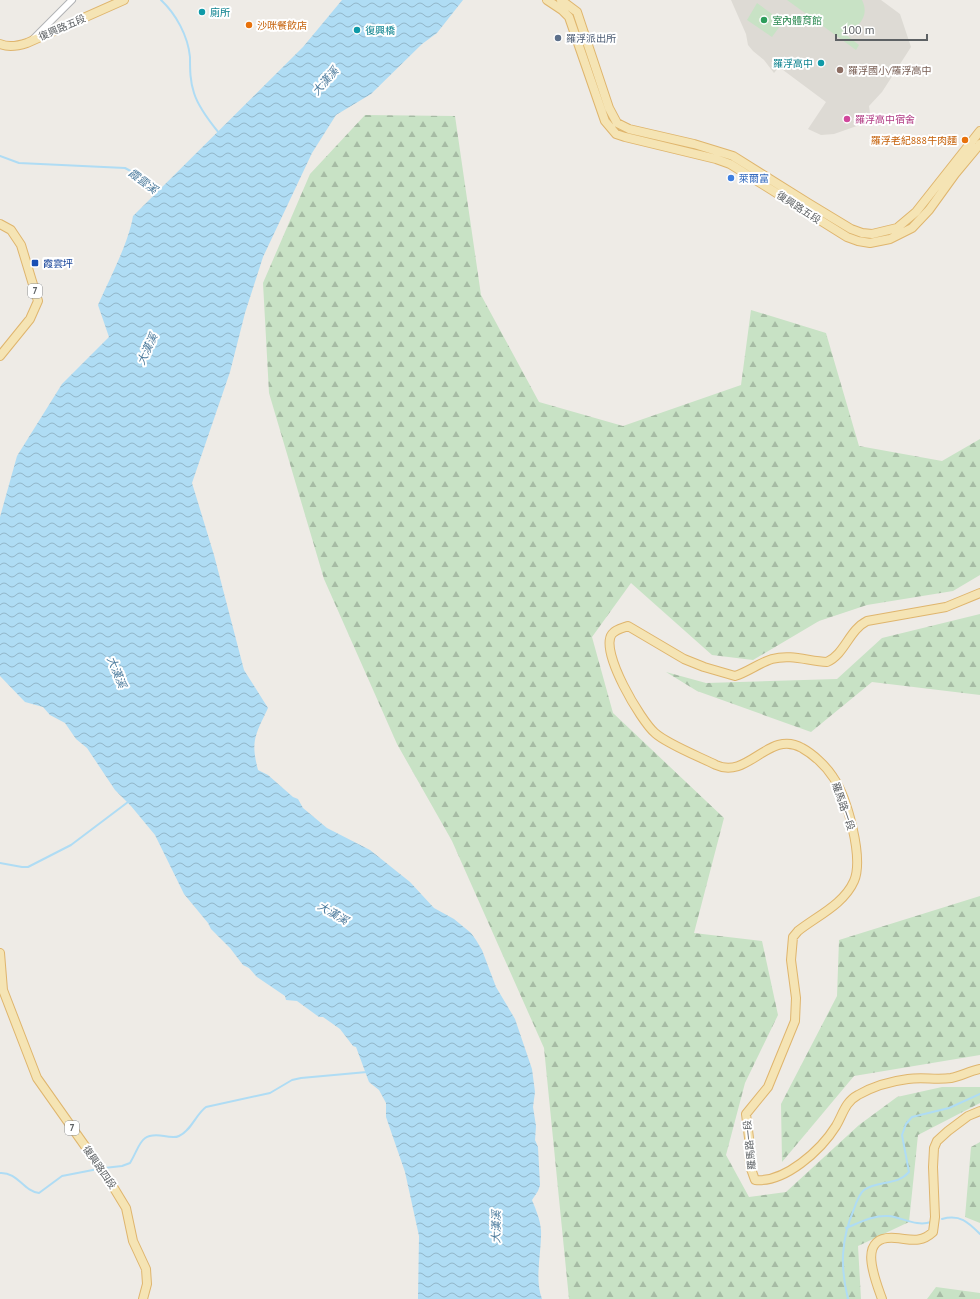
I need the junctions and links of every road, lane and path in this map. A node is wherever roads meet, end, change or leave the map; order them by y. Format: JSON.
{"nodes":[{"id":1,"x":72,"y":0,"type":"edge"},
{"id":2,"x":124,"y":0,"type":"edge"},
{"id":3,"x":547,"y":0,"type":"edge"},
{"id":4,"x":561,"y":0,"type":"edge"},
{"id":5,"x":33,"y":39,"type":"junction"},
{"id":6,"x":0,"y":44,"type":"edge"},
{"id":7,"x":584,"y":47,"type":"junction"},
{"id":8,"x":613,"y":117,"type":"junction"},
{"id":9,"x":605,"y":122,"type":"junction"},
{"id":10,"x":980,"y":131,"type":"edge"},
{"id":11,"x":980,"y":144,"type":"edge"},
{"id":12,"x":0,"y":224,"type":"edge"},
{"id":13,"x":0,"y":356,"type":"edge"},
{"id":14,"x":980,"y":593,"type":"edge"},
{"id":15,"x":0,"y":954,"type":"edge"},
{"id":16,"x":980,"y":1069,"type":"edge"},
{"id":17,"x":980,"y":1111,"type":"edge"},
{"id":18,"x":143,"y":1299,"type":"edge"},
{"id":19,"x":882,"y":1299,"type":"edge"}],
"edges":[{"from":1,"to":5,"type":"street"},
{"from":2,"to":5,"type":"main road","name":"復興路五段"},
{"from":3,"to":7,"type":"main road","name":"復興路五段"},
{"from":4,"to":7,"type":"main road","name":"復興路五段"},
{"from":5,"to":6,"type":"main road","name":"復興路五段"},
{"from":7,"to":8,"type":"main road","name":"復興路五段"},
{"from":7,"to":9,"type":"main road","name":"復興路五段"},
{"from":8,"to":9,"type":"main road"},
{"from":8,"to":10,"type":"main road","name":"復興路五段"},
{"from":9,"to":11,"type":"main road","name":"復興路五段"},
{"from":12,"to":13,"type":"main road","number":"7"},
{"from":14,"to":16,"type":"main road","name":"羅馬路一段"},
{"from":15,"to":18,"type":"main road","name":"復興路四段","number":"7"},
{"from":17,"to":19,"type":"main road"}]}
